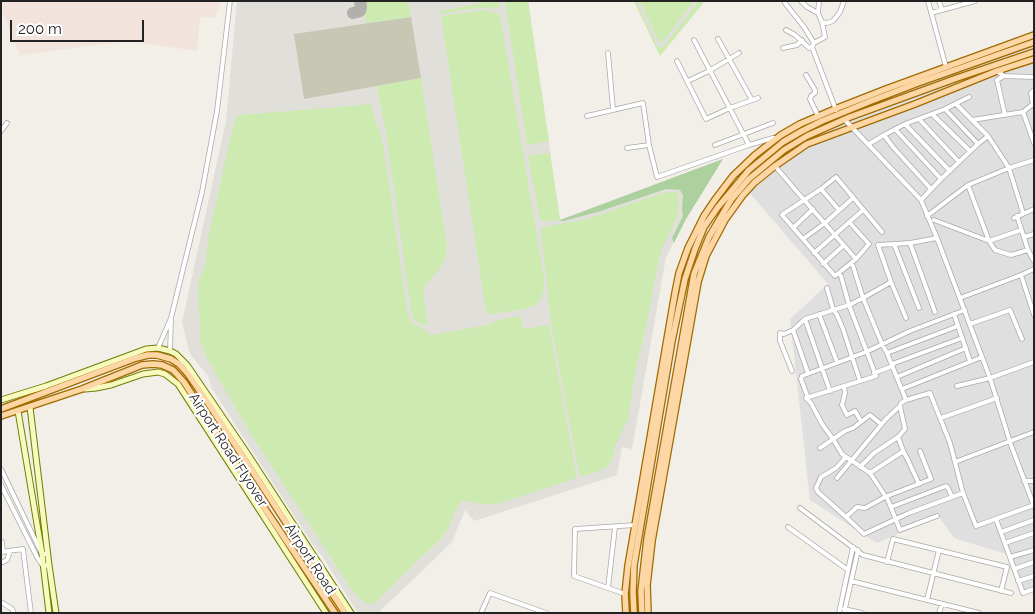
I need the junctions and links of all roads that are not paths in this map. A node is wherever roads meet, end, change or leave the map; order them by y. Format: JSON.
{"nodes":[{"id":1,"x":230,"y":1,"type":"edge"},
{"id":2,"x":801,"y":1,"type":"edge"},
{"id":3,"x":819,"y":1,"type":"edge"},
{"id":4,"x":844,"y":1,"type":"edge"},
{"id":5,"x":928,"y":1,"type":"edge"},
{"id":6,"x":939,"y":1,"type":"edge"},
{"id":7,"x":950,"y":1,"type":"edge"},
{"id":8,"x":972,"y":2,"type":"edge"},
{"id":9,"x":784,"y":3,"type":"dead end"},
{"id":10,"x":961,"y":3,"type":"edge"},
{"id":11,"x":952,"y":8,"type":"junction"},
{"id":12,"x":942,"y":10,"type":"junction"},
{"id":13,"x":818,"y":13,"type":"junction"},
{"id":14,"x":931,"y":13,"type":"junction"},
{"id":15,"x":822,"y":22,"type":"junction"},
{"id":16,"x":786,"y":30,"type":"dead end"},
{"id":17,"x":1034,"y":35,"type":"edge"},
{"id":18,"x":718,"y":39,"type":"dead end"},
{"id":19,"x":694,"y":40,"type":"dead end"},
{"id":20,"x":802,"y":40,"type":"junction"},
{"id":21,"x":1034,"y":42,"type":"edge"},
{"id":22,"x":813,"y":45,"type":"junction"},
{"id":23,"x":783,"y":48,"type":"dead end"},
{"id":24,"x":1034,"y":52,"type":"edge"},
{"id":25,"x":608,"y":53,"type":"dead end"},
{"id":26,"x":739,"y":53,"type":"dead end"},
{"id":27,"x":729,"y":58,"type":"junction"},
{"id":28,"x":1034,"y":59,"type":"edge"},
{"id":29,"x":1008,"y":60,"type":"junction"},
{"id":30,"x":677,"y":61,"type":"dead end"},
{"id":31,"x":1019,"y":63,"type":"junction"},
{"id":32,"x":946,"y":67,"type":"junction"},
{"id":33,"x":709,"y":71,"type":"junction"},
{"id":34,"x":997,"y":71,"type":"junction"},
{"id":35,"x":806,"y":76,"type":"dead end"},
{"id":36,"x":1004,"y":76,"type":"junction"},
{"id":37,"x":928,"y":77,"type":"junction"},
{"id":38,"x":1034,"y":78,"type":"edge"},
{"id":39,"x":688,"y":81,"type":"junction"},
{"id":40,"x":1034,"y":90,"type":"edge"},
{"id":41,"x":969,"y":97,"type":"dead end"},
{"id":42,"x":758,"y":98,"type":"dead end"},
{"id":43,"x":752,"y":100,"type":"junction"},
{"id":44,"x":956,"y":104,"type":"junction"},
{"id":45,"x":1033,"y":105,"type":"edge"},
{"id":46,"x":730,"y":108,"type":"junction"},
{"id":47,"x":613,"y":109,"type":"junction"},
{"id":48,"x":945,"y":109,"type":"junction"},
{"id":49,"x":837,"y":111,"type":"junction"},
{"id":50,"x":1024,"y":112,"type":"junction"},
{"id":51,"x":932,"y":114,"type":"junction"},
{"id":52,"x":1005,"y":115,"type":"junction"},
{"id":53,"x":587,"y":116,"type":"dead end"},
{"id":54,"x":818,"y":116,"type":"junction"},
{"id":55,"x":844,"y":119,"type":"junction"},
{"id":56,"x":918,"y":119,"type":"junction"},
{"id":57,"x":972,"y":120,"type":"junction"},
{"id":58,"x":7,"y":123,"type":"dead end"},
{"id":59,"x":774,"y":123,"type":"dead end"},
{"id":60,"x":905,"y":124,"type":"junction"},
{"id":61,"x":851,"y":126,"type":"junction"},
{"id":62,"x":895,"y":130,"type":"junction"},
{"id":63,"x":1,"y":131,"type":"edge"},
{"id":64,"x":743,"y":134,"type":"junction"},
{"id":65,"x":884,"y":135,"type":"junction"},
{"id":66,"x":988,"y":136,"type":"junction"},
{"id":67,"x":777,"y":138,"type":"junction"},
{"id":68,"x":1034,"y":143,"type":"edge"},
{"id":69,"x":869,"y":144,"type":"junction"},
{"id":70,"x":978,"y":144,"type":"junction"},
{"id":71,"x":649,"y":145,"type":"junction"},
{"id":72,"x":715,"y":145,"type":"dead end"},
{"id":73,"x":749,"y":145,"type":"junction"},
{"id":74,"x":627,"y":148,"type":"dead end"},
{"id":75,"x":970,"y":151,"type":"junction"},
{"id":76,"x":1034,"y":160,"type":"edge"},
{"id":77,"x":959,"y":162,"type":"junction"},
{"id":78,"x":776,"y":166,"type":"junction"},
{"id":79,"x":1009,"y":168,"type":"junction"},
{"id":80,"x":950,"y":171,"type":"junction"},
{"id":81,"x":941,"y":179,"type":"junction"},
{"id":82,"x":968,"y":185,"type":"junction"},
{"id":83,"x":821,"y":189,"type":"junction"},
{"id":84,"x":931,"y":189,"type":"junction"},
{"id":85,"x":853,"y":198,"type":"junction"},
{"id":86,"x":804,"y":200,"type":"junction"},
{"id":87,"x":921,"y":200,"type":"junction"},
{"id":88,"x":1034,"y":209,"type":"edge"},
{"id":89,"x":813,"y":210,"type":"junction"},
{"id":90,"x":839,"y":210,"type":"junction"},
{"id":91,"x":863,"y":210,"type":"junction"},
{"id":92,"x":1023,"y":214,"type":"junction"},
{"id":93,"x":927,"y":216,"type":"junction"},
{"id":94,"x":934,"y":220,"type":"dead end"},
{"id":95,"x":825,"y":223,"type":"junction"},
{"id":96,"x":850,"y":223,"type":"junction"},
{"id":97,"x":792,"y":228,"type":"junction"},
{"id":98,"x":1021,"y":230,"type":"junction"},
{"id":99,"x":882,"y":232,"type":"dead end"},
{"id":100,"x":1034,"y":234,"type":"edge"},
{"id":101,"x":836,"y":235,"type":"junction"},
{"id":102,"x":1024,"y":237,"type":"junction"},
{"id":103,"x":937,"y":238,"type":"junction"},
{"id":104,"x":804,"y":240,"type":"junction"},
{"id":105,"x":989,"y":241,"type":"junction"},
{"id":106,"x":910,"y":243,"type":"junction"},
{"id":107,"x":894,"y":244,"type":"junction"},
{"id":108,"x":844,"y":245,"type":"junction"},
{"id":109,"x":1028,"y":250,"type":"junction"},
{"id":110,"x":814,"y":253,"type":"junction"},
{"id":111,"x":856,"y":259,"type":"junction"},
{"id":112,"x":1034,"y":261,"type":"edge"},
{"id":113,"x":823,"y":264,"type":"junction"},
{"id":114,"x":853,"y":266,"type":"dead end"},
{"id":115,"x":1034,"y":269,"type":"edge"},
{"id":116,"x":1021,"y":275,"type":"junction"},
{"id":117,"x":841,"y":276,"type":"dead end"},
{"id":118,"x":891,"y":282,"type":"junction"},
{"id":119,"x":828,"y":288,"type":"dead end"},
{"id":120,"x":863,"y":298,"type":"junction"},
{"id":121,"x":960,"y":298,"type":"junction"},
{"id":122,"x":849,"y":305,"type":"junction"},
{"id":123,"x":918,"y":308,"type":"dead end"},
{"id":124,"x":833,"y":309,"type":"junction"},
{"id":125,"x":964,"y":310,"type":"junction"},
{"id":126,"x":935,"y":312,"type":"dead end"},
{"id":127,"x":819,"y":314,"type":"junction"},
{"id":128,"x":954,"y":314,"type":"junction"},
{"id":129,"x":1034,"y":315,"type":"edge"},
{"id":130,"x":171,"y":318,"type":"junction"},
{"id":131,"x":906,"y":318,"type":"dead end"},
{"id":132,"x":805,"y":320,"type":"junction"},
{"id":133,"x":970,"y":324,"type":"junction"},
{"id":134,"x":958,"y":326,"type":"junction"},
{"id":135,"x":793,"y":330,"type":"junction"},
{"id":136,"x":962,"y":338,"type":"junction"},
{"id":137,"x":1022,"y":339,"type":"dead end"},
{"id":138,"x":882,"y":344,"type":"junction"},
{"id":139,"x":158,"y":348,"type":"junction"},
{"id":140,"x":966,"y":348,"type":"junction"},
{"id":141,"x":170,"y":351,"type":"junction"},
{"id":142,"x":866,"y":352,"type":"junction"},
{"id":143,"x":888,"y":353,"type":"junction"},
{"id":144,"x":853,"y":357,"type":"junction"},
{"id":145,"x":982,"y":357,"type":"junction"},
{"id":146,"x":970,"y":361,"type":"junction"},
{"id":147,"x":837,"y":362,"type":"junction"},
{"id":148,"x":1034,"y":362,"type":"edge"},
{"id":149,"x":892,"y":365,"type":"junction"},
{"id":150,"x":823,"y":367,"type":"junction"},
{"id":151,"x":792,"y":371,"type":"dead end"},
{"id":152,"x":808,"y":373,"type":"junction"},
{"id":153,"x":874,"y":373,"type":"junction"},
{"id":154,"x":897,"y":377,"type":"junction"},
{"id":155,"x":990,"y":378,"type":"junction"},
{"id":156,"x":860,"y":381,"type":"junction"},
{"id":157,"x":957,"y":386,"type":"dead end"},
{"id":158,"x":844,"y":387,"type":"junction"},
{"id":159,"x":82,"y":389,"type":"junction"},
{"id":160,"x":902,"y":389,"type":"junction"},
{"id":161,"x":830,"y":391,"type":"junction"},
{"id":162,"x":808,"y":398,"type":"junction"},
{"id":163,"x":997,"y":398,"type":"junction"},
{"id":164,"x":1,"y":400,"type":"edge"},
{"id":165,"x":906,"y":400,"type":"junction"},
{"id":166,"x":30,"y":406,"type":"junction"},
{"id":167,"x":900,"y":406,"type":"junction"},
{"id":168,"x":1,"y":409,"type":"edge"},
{"id":169,"x":18,"y":411,"type":"junction"},
{"id":170,"x":1,"y":416,"type":"edge"},
{"id":171,"x":941,"y":418,"type":"junction"},
{"id":172,"x":861,"y":421,"type":"junction"},
{"id":173,"x":881,"y":424,"type":"junction"},
{"id":174,"x":1034,"y":432,"type":"edge"},
{"id":175,"x":898,"y":437,"type":"junction"},
{"id":176,"x":833,"y":439,"type":"junction"},
{"id":177,"x":1010,"y":440,"type":"junction"},
{"id":178,"x":820,"y":448,"type":"dead end"},
{"id":179,"x":920,"y":451,"type":"dead end"},
{"id":180,"x":904,"y":453,"type":"junction"},
{"id":181,"x":846,"y":457,"type":"junction"},
{"id":182,"x":851,"y":461,"type":"junction"},
{"id":183,"x":955,"y":462,"type":"junction"},
{"id":184,"x":860,"y":467,"type":"junction"},
{"id":185,"x":1,"y":469,"type":"edge"},
{"id":186,"x":870,"y":473,"type":"junction"},
{"id":187,"x":837,"y":478,"type":"dead end"},
{"id":188,"x":1034,"y":481,"type":"edge"},
{"id":189,"x":1024,"y":482,"type":"junction"},
{"id":190,"x":918,"y":484,"type":"junction"},
{"id":191,"x":1,"y":486,"type":"edge"},
{"id":192,"x":963,"y":492,"type":"junction"},
{"id":193,"x":952,"y":496,"type":"junction"},
{"id":194,"x":885,"y":497,"type":"junction"},
{"id":195,"x":1034,"y":506,"type":"edge"},
{"id":196,"x":891,"y":507,"type":"junction"},
{"id":197,"x":800,"y":508,"type":"dead end"},
{"id":198,"x":937,"y":516,"type":"dead end"},
{"id":199,"x":846,"y":517,"type":"junction"},
{"id":200,"x":896,"y":519,"type":"junction"},
{"id":201,"x":996,"y":519,"type":"junction"},
{"id":202,"x":1034,"y":520,"type":"edge"},
{"id":203,"x":615,"y":526,"type":"junction"},
{"id":204,"x":637,"y":527,"type":"junction"},
{"id":205,"x":788,"y":527,"type":"dead end"},
{"id":206,"x":1001,"y":532,"type":"junction"},
{"id":207,"x":1034,"y":533,"type":"edge"},
{"id":208,"x":650,"y":540,"type":"junction"},
{"id":209,"x":2,"y":542,"type":"edge"},
{"id":210,"x":1005,"y":543,"type":"junction"},
{"id":211,"x":853,"y":547,"type":"junction"},
{"id":212,"x":858,"y":550,"type":"junction"},
{"id":213,"x":939,"y":550,"type":"junction"},
{"id":214,"x":1034,"y":550,"type":"edge"},
{"id":215,"x":10,"y":551,"type":"junction"},
{"id":216,"x":2,"y":552,"type":"edge"},
{"id":217,"x":45,"y":554,"type":"junction"},
{"id":218,"x":1010,"y":557,"type":"junction"},
{"id":219,"x":1,"y":562,"type":"edge"},
{"id":220,"x":887,"y":562,"type":"junction"},
{"id":221,"x":1034,"y":562,"type":"edge"},
{"id":222,"x":46,"y":565,"type":"junction"},
{"id":223,"x":1014,"y":569,"type":"junction"},
{"id":224,"x":848,"y":570,"type":"junction"},
{"id":225,"x":934,"y":574,"type":"junction"},
{"id":226,"x":1034,"y":576,"type":"edge"},
{"id":227,"x":851,"y":581,"type":"junction"},
{"id":228,"x":1018,"y":581,"type":"junction"},
{"id":229,"x":608,"y":588,"type":"junction"},
{"id":230,"x":1034,"y":589,"type":"edge"},
{"id":231,"x":1001,"y":591,"type":"junction"},
{"id":232,"x":1011,"y":593,"type":"dead end"},
{"id":233,"x":626,"y":594,"type":"junction"},
{"id":234,"x":927,"y":600,"type":"junction"},
{"id":235,"x":1,"y":602,"type":"edge"},
{"id":236,"x":942,"y":604,"type":"junction"},
{"id":237,"x":844,"y":611,"type":"edge"},
{"id":238,"x":14,"y":613,"type":"edge"},
{"id":239,"x":32,"y":613,"type":"edge"},
{"id":240,"x":49,"y":613,"type":"edge"},
{"id":241,"x":56,"y":613,"type":"edge"},
{"id":242,"x":326,"y":613,"type":"edge"},
{"id":243,"x":335,"y":613,"type":"edge"},
{"id":244,"x":345,"y":613,"type":"edge"},
{"id":245,"x":351,"y":613,"type":"edge"},
{"id":246,"x":481,"y":613,"type":"edge"},
{"id":247,"x":546,"y":613,"type":"edge"},
{"id":248,"x":626,"y":613,"type":"edge"},
{"id":249,"x":634,"y":613,"type":"edge"},
{"id":250,"x":642,"y":613,"type":"edge"},
{"id":251,"x":648,"y":613,"type":"edge"},
{"id":252,"x":839,"y":613,"type":"edge"},
{"id":253,"x":862,"y":613,"type":"edge"},
{"id":254,"x":939,"y":613,"type":"edge"},
{"id":255,"x":979,"y":613,"type":"edge"}],
"edges":[{"from":1,"to":130,"type":"street"},
{"from":2,"to":13,"type":"street"},
{"from":3,"to":13,"type":"street"},
{"from":4,"to":15,"type":"street"},
{"from":5,"to":14,"type":"street"},
{"from":6,"to":12,"type":"street"},
{"from":7,"to":11,"type":"street"},
{"from":8,"to":10,"type":"street"},
{"from":9,"to":22,"type":"street"},
{"from":10,"to":11,"type":"street"},
{"from":11,"to":12,"type":"street"},
{"from":12,"to":14,"type":"street"},
{"from":13,"to":15,"type":"street"},
{"from":14,"to":32,"type":"street"},
{"from":15,"to":22,"type":"street"},
{"from":16,"to":20,"type":"street"},
{"from":17,"to":32,"type":"main road"},
{"from":18,"to":27,"type":"street"},
{"from":19,"to":33,"type":"street"},
{"from":20,"to":22,"type":"street"},
{"from":20,"to":23,"type":"street"},
{"from":21,"to":37,"type":"main road"},
{"from":22,"to":49,"type":"street"},
{"from":24,"to":29,"type":"main road"},
{"from":25,"to":47,"type":"street"},
{"from":26,"to":27,"type":"street"},
{"from":27,"to":33,"type":"street"},
{"from":27,"to":43,"type":"street"},
{"from":28,"to":31,"type":"main road"},
{"from":29,"to":31,"type":"main road"},
{"from":29,"to":55,"type":"main road"},
{"from":30,"to":39,"type":"street"},
{"from":31,"to":34,"type":"main road"},
{"from":32,"to":37,"type":"main road"},
{"from":33,"to":39,"type":"street"},
{"from":33,"to":46,"type":"street"},
{"from":34,"to":36,"type":"street"},
{"from":34,"to":61,"type":"main road"},
{"from":35,"to":54,"type":"street"},
{"from":36,"to":38,"type":"street"},
{"from":36,"to":52,"type":"street"},
{"from":37,"to":49,"type":"main road"},
{"from":39,"to":46,"type":"street"},
{"from":40,"to":45,"type":"street"},
{"from":41,"to":44,"type":"street"},
{"from":42,"to":43,"type":"street"},
{"from":43,"to":46,"type":"street"},
{"from":44,"to":48,"type":"street"},
{"from":44,"to":57,"type":"street"},
{"from":45,"to":50,"type":"street"},
{"from":46,"to":64,"type":"street"},
{"from":47,"to":53,"type":"street"},
{"from":47,"to":71,"type":"street"},
{"from":48,"to":51,"type":"street"},
{"from":48,"to":70,"type":"street"},
{"from":49,"to":54,"type":"main road"},
{"from":49,"to":55,"type":"street"},
{"from":49,"to":204,"type":"main road"},
{"from":50,"to":52,"type":"street"},
{"from":50,"to":68,"type":"street"},
{"from":51,"to":56,"type":"street"},
{"from":51,"to":75,"type":"street"},
{"from":52,"to":57,"type":"street"},
{"from":54,"to":67,"type":"main road"},
{"from":55,"to":61,"type":"street"},
{"from":55,"to":208,"type":"main road"},
{"from":56,"to":60,"type":"street"},
{"from":56,"to":77,"type":"street"},
{"from":57,"to":66,"type":"street"},
{"from":58,"to":63,"type":"street"},
{"from":59,"to":64,"type":"street"},
{"from":60,"to":62,"type":"street"},
{"from":60,"to":80,"type":"street"},
{"from":61,"to":69,"type":"street"},
{"from":61,"to":78,"type":"main road"},
{"from":62,"to":65,"type":"street"},
{"from":62,"to":81,"type":"street"},
{"from":64,"to":72,"type":"street"},
{"from":64,"to":73,"type":"street"},
{"from":65,"to":69,"type":"street"},
{"from":65,"to":84,"type":"street"},
{"from":66,"to":70,"type":"street"},
{"from":66,"to":79,"type":"street"},
{"from":67,"to":73,"type":"street"},
{"from":67,"to":204,"type":"main road"},
{"from":69,"to":87,"type":"street"},
{"from":70,"to":75,"type":"street"},
{"from":71,"to":73,"type":"street"},
{"from":71,"to":74,"type":"street"},
{"from":75,"to":77,"type":"street"},
{"from":76,"to":79,"type":"street"},
{"from":77,"to":80,"type":"street"},
{"from":78,"to":86,"type":"street"},
{"from":78,"to":208,"type":"main road"},
{"from":79,"to":82,"type":"street"},
{"from":79,"to":92,"type":"street"},
{"from":80,"to":81,"type":"street"},
{"from":81,"to":84,"type":"street"},
{"from":82,"to":93,"type":"street"},
{"from":82,"to":105,"type":"street"},
{"from":83,"to":85,"type":"street"},
{"from":83,"to":86,"type":"street"},
{"from":83,"to":90,"type":"street"},
{"from":84,"to":87,"type":"street"},
{"from":85,"to":90,"type":"street"},
{"from":85,"to":91,"type":"street"},
{"from":86,"to":89,"type":"street"},
{"from":86,"to":97,"type":"street"},
{"from":87,"to":93,"type":"street"},
{"from":88,"to":92,"type":"street"},
{"from":89,"to":95,"type":"street"},
{"from":89,"to":97,"type":"street"},
{"from":90,"to":95,"type":"street"},
{"from":91,"to":96,"type":"street"},
{"from":91,"to":99,"type":"street"},
{"from":92,"to":98,"type":"street"},
{"from":93,"to":103,"type":"street"},
{"from":94,"to":105,"type":"street"},
{"from":95,"to":101,"type":"street"},
{"from":95,"to":104,"type":"street"},
{"from":96,"to":101,"type":"street"},
{"from":96,"to":111,"type":"street"},
{"from":97,"to":104,"type":"street"},
{"from":98,"to":102,"type":"street"},
{"from":98,"to":105,"type":"street"},
{"from":100,"to":102,"type":"street"},
{"from":101,"to":108,"type":"street"},
{"from":101,"to":110,"type":"street"},
{"from":102,"to":109,"type":"street"},
{"from":103,"to":106,"type":"street"},
{"from":103,"to":121,"type":"street"},
{"from":104,"to":110,"type":"street"},
{"from":105,"to":109,"type":"street"},
{"from":106,"to":107,"type":"street"},
{"from":106,"to":126,"type":"street"},
{"from":107,"to":118,"type":"street"},
{"from":107,"to":123,"type":"street"},
{"from":108,"to":111,"type":"street"},
{"from":108,"to":113,"type":"street"},
{"from":109,"to":112,"type":"street"},
{"from":110,"to":113,"type":"street"},
{"from":111,"to":113,"type":"street"},
{"from":114,"to":120,"type":"street"},
{"from":115,"to":116,"type":"street"},
{"from":116,"to":121,"type":"street"},
{"from":116,"to":129,"type":"street"},
{"from":117,"to":122,"type":"street"},
{"from":118,"to":120,"type":"street"},
{"from":118,"to":131,"type":"street"},
{"from":119,"to":124,"type":"street"},
{"from":120,"to":122,"type":"street"},
{"from":120,"to":138,"type":"street"},
{"from":121,"to":125,"type":"street"},
{"from":122,"to":124,"type":"street"},
{"from":122,"to":142,"type":"street"},
{"from":124,"to":127,"type":"street"},
{"from":124,"to":144,"type":"street"},
{"from":125,"to":128,"type":"street"},
{"from":125,"to":133,"type":"street"},
{"from":127,"to":132,"type":"street"},
{"from":127,"to":147,"type":"street"},
{"from":128,"to":134,"type":"street"},
{"from":128,"to":138,"type":"street"},
{"from":130,"to":139,"type":"street"},
{"from":130,"to":141,"type":"street"},
{"from":132,"to":135,"type":"street"},
{"from":132,"to":150,"type":"street"},
{"from":133,"to":137,"type":"street"},
{"from":133,"to":145,"type":"street"},
{"from":134,"to":136,"type":"street"},
{"from":134,"to":143,"type":"street"},
{"from":135,"to":151,"type":"street"},
{"from":135,"to":152,"type":"street"},
{"from":136,"to":140,"type":"street"},
{"from":136,"to":149,"type":"street"},
{"from":138,"to":142,"type":"street"},
{"from":138,"to":143,"type":"street"},
{"from":139,"to":141,"type":"street"},
{"from":139,"to":164,"type":"street"},
{"from":140,"to":146,"type":"street"},
{"from":140,"to":154,"type":"street"},
{"from":141,"to":245,"type":"street"},
{"from":142,"to":144,"type":"street"},
{"from":142,"to":153,"type":"street"},
{"from":143,"to":149,"type":"street"},
{"from":144,"to":147,"type":"street"},
{"from":144,"to":156,"type":"street"},
{"from":145,"to":146,"type":"street"},
{"from":145,"to":155,"type":"street"},
{"from":146,"to":160,"type":"street"},
{"from":147,"to":150,"type":"street"},
{"from":148,"to":155,"type":"street"},
{"from":149,"to":153,"type":"street"},
{"from":149,"to":154,"type":"street"},
{"from":150,"to":152,"type":"street"},
{"from":150,"to":161,"type":"street"},
{"from":152,"to":162,"type":"street"},
{"from":153,"to":156,"type":"street"},
{"from":154,"to":160,"type":"street"},
{"from":155,"to":157,"type":"street"},
{"from":155,"to":163,"type":"street"},
{"from":156,"to":158,"type":"street"},
{"from":158,"to":161,"type":"street"},
{"from":158,"to":172,"type":"street"},
{"from":159,"to":166,"type":"main road"},
{"from":159,"to":242,"type":"street"},
{"from":159,"to":243,"type":"main road","name":"Airport Road Flyover"},
{"from":160,"to":165,"type":"street"},
{"from":161,"to":162,"type":"street"},
{"from":162,"to":176,"type":"street"},
{"from":163,"to":171,"type":"street"},
{"from":163,"to":177,"type":"street"},
{"from":165,"to":167,"type":"street"},
{"from":165,"to":171,"type":"street"},
{"from":166,"to":169,"type":"main road"},
{"from":166,"to":217,"type":"street"},
{"from":167,"to":173,"type":"street"},
{"from":167,"to":175,"type":"street"},
{"from":168,"to":244,"type":"main road","name":"Airport Road"},
{"from":169,"to":170,"type":"main road"},
{"from":169,"to":217,"type":"street"},
{"from":171,"to":183,"type":"street"},
{"from":172,"to":173,"type":"street"},
{"from":172,"to":176,"type":"street"},
{"from":173,"to":182,"type":"street"},
{"from":174,"to":177,"type":"street"},
{"from":175,"to":180,"type":"street"},
{"from":175,"to":184,"type":"street"},
{"from":176,"to":178,"type":"street"},
{"from":176,"to":181,"type":"street"},
{"from":177,"to":183,"type":"street"},
{"from":177,"to":189,"type":"street"},
{"from":179,"to":190,"type":"street"},
{"from":180,"to":186,"type":"street"},
{"from":180,"to":190,"type":"street"},
{"from":181,"to":182,"type":"street"},
{"from":181,"to":199,"type":"street"},
{"from":182,"to":184,"type":"street"},
{"from":182,"to":187,"type":"street"},
{"from":183,"to":192,"type":"street"},
{"from":184,"to":186,"type":"street"},
{"from":185,"to":217,"type":"street"},
{"from":186,"to":194,"type":"street"},
{"from":188,"to":189,"type":"street"},
{"from":189,"to":195,"type":"street"},
{"from":190,"to":194,"type":"street"},
{"from":191,"to":222,"type":"street"},
{"from":192,"to":193,"type":"street"},
{"from":192,"to":201,"type":"street"},
{"from":193,"to":196,"type":"street"},
{"from":193,"to":200,"type":"street"},
{"from":194,"to":196,"type":"street"},
{"from":194,"to":199,"type":"street"},
{"from":195,"to":201,"type":"street"},
{"from":196,"to":200,"type":"street"},
{"from":197,"to":211,"type":"street"},
{"from":198,"to":200,"type":"street"},
{"from":199,"to":200,"type":"street"},
{"from":201,"to":206,"type":"street"},
{"from":202,"to":206,"type":"street"},
{"from":203,"to":204,"type":"street"},
{"from":203,"to":229,"type":"street"},
{"from":203,"to":229,"type":"street"},
{"from":204,"to":233,"type":"main road"},
{"from":204,"to":249,"type":"main road"},
{"from":205,"to":224,"type":"street"},
{"from":206,"to":210,"type":"street"},
{"from":207,"to":210,"type":"street"},
{"from":208,"to":250,"type":"main road"},
{"from":208,"to":251,"type":"main road"},
{"from":209,"to":216,"type":"street"},
{"from":210,"to":218,"type":"street"},
{"from":211,"to":212,"type":"street"},
{"from":211,"to":224,"type":"street"},
{"from":212,"to":220,"type":"street"},
{"from":212,"to":227,"type":"street"},
{"from":213,"to":220,"type":"street"},
{"from":213,"to":225,"type":"street"},
{"from":213,"to":231,"type":"street"},
{"from":214,"to":218,"type":"street"},
{"from":215,"to":216,"type":"street"},
{"from":215,"to":219,"type":"street"},
{"from":215,"to":239,"type":"street"},
{"from":217,"to":222,"type":"street"},
{"from":218,"to":223,"type":"street"},
{"from":220,"to":225,"type":"street"},
{"from":221,"to":223,"type":"street"},
{"from":222,"to":240,"type":"street"},
{"from":222,"to":241,"type":"street"},
{"from":223,"to":228,"type":"street"},
{"from":224,"to":252,"type":"street"},
{"from":225,"to":231,"type":"street"},
{"from":225,"to":234,"type":"street"},
{"from":226,"to":228,"type":"street"},
{"from":227,"to":234,"type":"street"},
{"from":227,"to":237,"type":"street"},
{"from":228,"to":230,"type":"street"},
{"from":229,"to":233,"type":"street"},
{"from":231,"to":232,"type":"street"},
{"from":233,"to":248,"type":"main road"},
{"from":234,"to":236,"type":"street"},
{"from":235,"to":238,"type":"street"},
{"from":236,"to":254,"type":"street"},
{"from":236,"to":255,"type":"street"},
{"from":237,"to":253,"type":"street"},
{"from":246,"to":247,"type":"street"}]}
